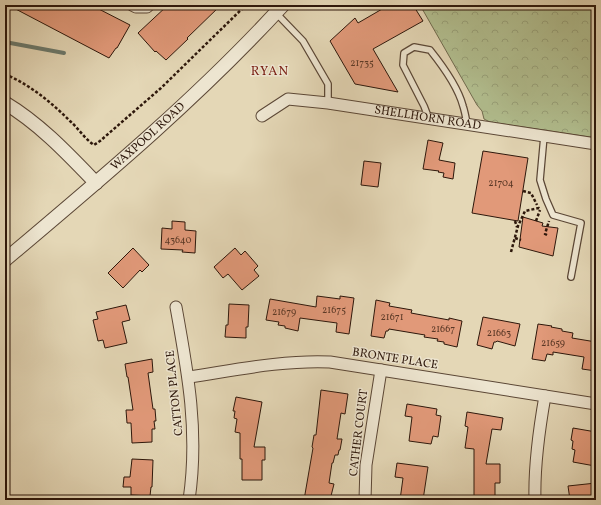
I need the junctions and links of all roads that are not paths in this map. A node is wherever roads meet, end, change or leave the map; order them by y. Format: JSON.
{"nodes":[{"id":1,"x":132,"y":5,"type":"edge"},
{"id":2,"x":149,"y":5,"type":"edge"},
{"id":3,"x":279,"y":9,"type":"edge"},
{"id":4,"x":5,"y":103,"type":"edge"},
{"id":5,"x":328,"y":103,"type":"junction"},
{"id":6,"x":262,"y":116,"type":"dead end"},
{"id":7,"x":429,"y":119,"type":"junction"},
{"id":8,"x":467,"y":125,"type":"junction"},
{"id":9,"x":544,"y":136,"type":"junction"},
{"id":10,"x":596,"y":144,"type":"edge"},
{"id":11,"x":96,"y":183,"type":"junction"},
{"id":12,"x":5,"y":260,"type":"edge"},
{"id":13,"x":571,"y":277,"type":"dead end"},
{"id":14,"x":176,"y":307,"type":"dead end"},
{"id":15,"x":381,"y":370,"type":"junction"},
{"id":16,"x":189,"y":377,"type":"junction"},
{"id":17,"x":545,"y":396,"type":"junction"},
{"id":18,"x":596,"y":404,"type":"edge"},
{"id":19,"x":189,"y":500,"type":"edge"},
{"id":20,"x":365,"y":500,"type":"edge"},
{"id":21,"x":535,"y":500,"type":"edge"}],
"edges":[{"from":1,"to":2,"type":"street"},
{"from":3,"to":5,"type":"lane"},
{"from":3,"to":11,"type":"street","name":"WAXPOOL ROAD"},
{"from":4,"to":11,"type":"street"},
{"from":5,"to":6,"type":"street","name":"SHELLHORN ROAD"},
{"from":5,"to":7,"type":"street","name":"SHELLHORN ROAD"},
{"from":7,"to":8,"type":"street","name":"SHELLHORN ROAD"},
{"from":7,"to":8,"type":"lane"},
{"from":8,"to":9,"type":"street","name":"SHELLHORN ROAD"},
{"from":9,"to":10,"type":"street","name":"SHELLHORN ROAD"},
{"from":9,"to":13,"type":"lane"},
{"from":11,"to":12,"type":"street","name":"WAXPOOL ROAD"},
{"from":14,"to":16,"type":"street","name":"CATTON PLACE"},
{"from":15,"to":16,"type":"street","name":"BRONTE PLACE"},
{"from":15,"to":17,"type":"street","name":"BRONTE PLACE"},
{"from":15,"to":20,"type":"street","name":"CATHER COURT"},
{"from":16,"to":19,"type":"street","name":"CATTON PLACE"},
{"from":17,"to":18,"type":"street","name":"BRONTE PLACE"},
{"from":17,"to":21,"type":"street"}]}
